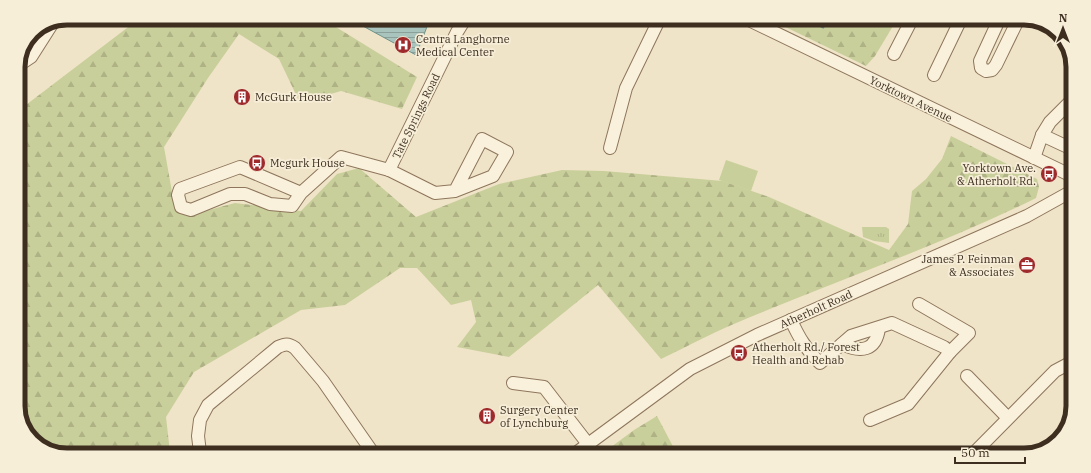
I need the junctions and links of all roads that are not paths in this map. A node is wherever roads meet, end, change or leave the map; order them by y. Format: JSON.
{"nodes":[{"id":1,"x":462,"y":25,"type":"edge"},
{"id":2,"x":657,"y":25,"type":"edge"},
{"id":3,"x":759,"y":25,"type":"edge"},
{"id":4,"x":909,"y":25,"type":"edge"},
{"id":5,"x":958,"y":25,"type":"edge"},
{"id":6,"x":997,"y":25,"type":"edge"},
{"id":7,"x":1016,"y":25,"type":"edge"},
{"id":8,"x":48,"y":30,"type":"edge"},
{"id":9,"x":894,"y":54,"type":"dead end"},
{"id":10,"x":26,"y":60,"type":"edge"},
{"id":11,"x":934,"y":75,"type":"dead end"},
{"id":12,"x":1066,"y":105,"type":"edge"},
{"id":13,"x":1042,"y":135,"type":"junction"},
{"id":14,"x":1066,"y":146,"type":"edge"},
{"id":15,"x":610,"y":148,"type":"dead end"},
{"id":16,"x":1034,"y":158,"type":"junction"},
{"id":17,"x":390,"y":170,"type":"junction"},
{"id":18,"x":1066,"y":173,"type":"edge"},
{"id":19,"x":455,"y":190,"type":"junction"},
{"id":20,"x":301,"y":193,"type":"junction"},
{"id":21,"x":1066,"y":194,"type":"edge"},
{"id":22,"x":919,"y":304,"type":"dead end"},
{"id":23,"x":791,"y":320,"type":"junction"},
{"id":24,"x":950,"y":352,"type":"junction"},
{"id":25,"x":1066,"y":365,"type":"edge"},
{"id":26,"x":966,"y":376,"type":"dead end"},
{"id":27,"x":513,"y":383,"type":"dead end"},
{"id":28,"x":1008,"y":418,"type":"junction"},
{"id":29,"x":870,"y":420,"type":"dead end"},
{"id":30,"x":588,"y":444,"type":"junction"},
{"id":31,"x":200,"y":448,"type":"edge"},
{"id":32,"x":370,"y":448,"type":"edge"},
{"id":33,"x":583,"y":448,"type":"edge"},
{"id":34,"x":979,"y":448,"type":"edge"}],
"edges":[{"from":1,"to":17,"type":"street","name":"Tate Springs Road"},
{"from":2,"to":15,"type":"street"},
{"from":3,"to":16,"type":"street","name":"Yorktown Avenue"},
{"from":4,"to":9,"type":"street"},
{"from":5,"to":11,"type":"street"},
{"from":6,"to":7,"type":"street"},
{"from":8,"to":10,"type":"street"},
{"from":12,"to":13,"type":"street"},
{"from":13,"to":14,"type":"street"},
{"from":13,"to":16,"type":"street"},
{"from":16,"to":18,"type":"street","name":"Yorktown Avenue"},
{"from":17,"to":19,"type":"street"},
{"from":17,"to":20,"type":"street"},
{"from":19,"to":19,"type":"street"},
{"from":20,"to":20,"type":"street"},
{"from":21,"to":23,"type":"street","name":"Atherholt Road"},
{"from":22,"to":24,"type":"street"},
{"from":23,"to":24,"type":"street"},
{"from":23,"to":30,"type":"street","name":"Atherholt Road"},
{"from":24,"to":29,"type":"street"},
{"from":25,"to":28,"type":"street"},
{"from":26,"to":28,"type":"street"},
{"from":27,"to":30,"type":"street"},
{"from":28,"to":34,"type":"street"},
{"from":30,"to":33,"type":"street","name":"Atherholt Road"},
{"from":31,"to":32,"type":"street"}]}
